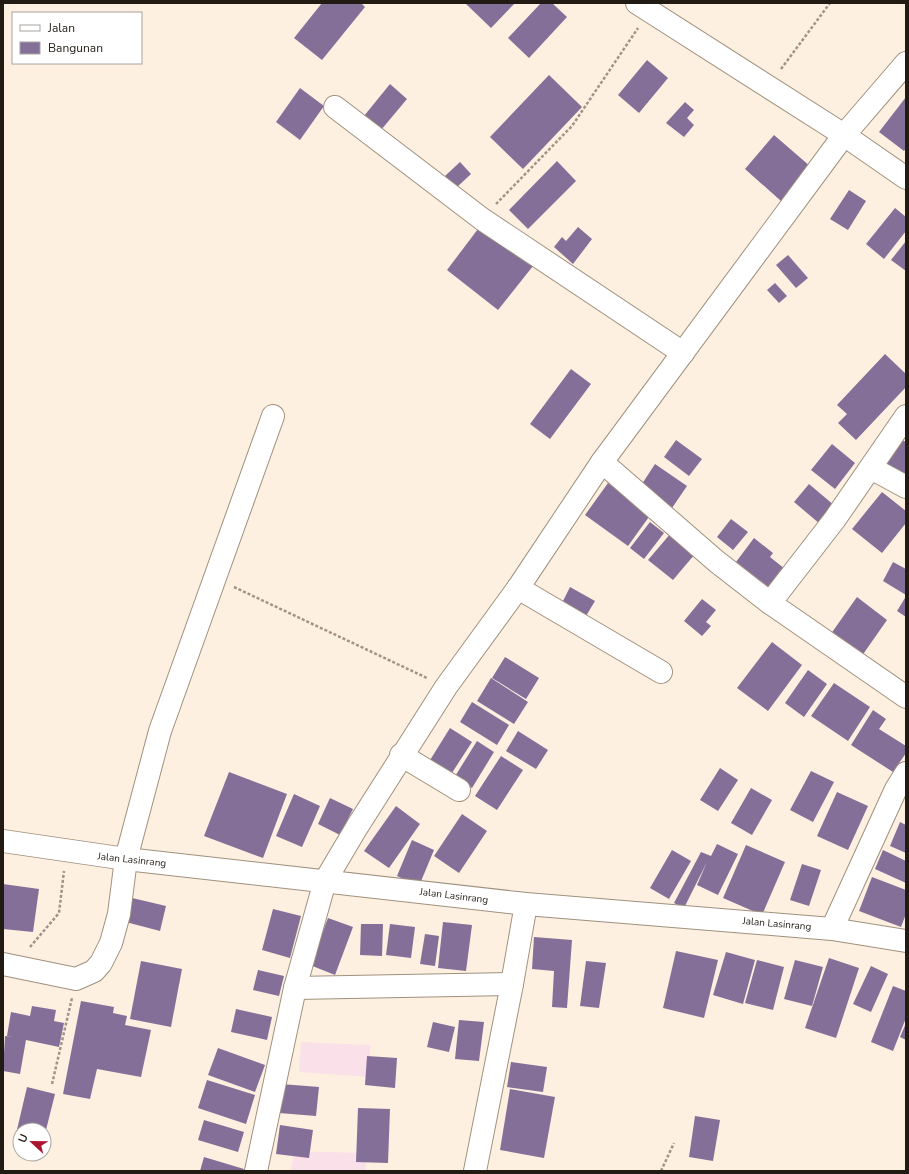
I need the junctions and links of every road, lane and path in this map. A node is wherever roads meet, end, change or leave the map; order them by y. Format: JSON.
{"nodes":[{"id":1,"x":830,"y":3,"type":"edge"},
{"id":2,"x":643,"y":7,"type":"edge"},
{"id":3,"x":906,"y":63,"type":"edge"},
{"id":4,"x":768,"y":88,"type":"junction"},
{"id":5,"x":335,"y":107,"type":"dead end"},
{"id":6,"x":844,"y":135,"type":"junction"},
{"id":7,"x":906,"y":178,"type":"edge"},
{"id":8,"x":482,"y":218,"type":"junction"},
{"id":9,"x":683,"y":353,"type":"junction"},
{"id":10,"x":273,"y":416,"type":"dead end"},
{"id":11,"x":906,"y":416,"type":"edge"},
{"id":12,"x":602,"y":462,"type":"junction"},
{"id":13,"x":871,"y":468,"type":"junction"},
{"id":14,"x":906,"y":487,"type":"edge"},
{"id":15,"x":216,"y":578,"type":"junction"},
{"id":16,"x":518,"y":588,"type":"junction"},
{"id":17,"x":770,"y":603,"type":"junction"},
{"id":18,"x":661,"y":672,"type":"dead end"},
{"id":19,"x":446,"y":687,"type":"junction"},
{"id":20,"x":906,"y":697,"type":"edge"},
{"id":21,"x":401,"y":756,"type":"junction"},
{"id":22,"x":906,"y":773,"type":"edge"},
{"id":23,"x":459,"y":790,"type":"dead end"},
{"id":24,"x":3,"y":841,"type":"edge"},
{"id":25,"x":66,"y":851,"type":"junction"},
{"id":26,"x":126,"y":858,"type":"junction"},
{"id":27,"x":325,"y":881,"type":"junction"},
{"id":28,"x":526,"y":904,"type":"junction"},
{"id":29,"x":832,"y":928,"type":"junction"},
{"id":30,"x":906,"y":941,"type":"edge"},
{"id":31,"x":26,"y":952,"type":"dead end"},
{"id":32,"x":3,"y":964,"type":"edge"},
{"id":33,"x":76,"y":979,"type":"junction"},
{"id":34,"x":512,"y":984,"type":"junction"},
{"id":35,"x":296,"y":988,"type":"junction"},
{"id":36,"x":52,"y":1084,"type":"dead end"},
{"id":37,"x":674,"y":1143,"type":"dead end"},
{"id":38,"x":256,"y":1171,"type":"edge"},
{"id":39,"x":475,"y":1171,"type":"edge"},
{"id":40,"x":661,"y":1171,"type":"edge"}],
"edges":[{"from":1,"to":4,"type":"path"},
{"from":2,"to":4,"type":"street"},
{"from":2,"to":8,"type":"path"},
{"from":3,"to":6,"type":"street"},
{"from":4,"to":6,"type":"street"},
{"from":5,"to":8,"type":"street"},
{"from":6,"to":7,"type":"street"},
{"from":6,"to":9,"type":"street"},
{"from":8,"to":9,"type":"street"},
{"from":9,"to":12,"type":"street"},
{"from":10,"to":15,"type":"street"},
{"from":11,"to":13,"type":"street"},
{"from":12,"to":16,"type":"street"},
{"from":12,"to":17,"type":"street"},
{"from":13,"to":14,"type":"street"},
{"from":13,"to":17,"type":"street"},
{"from":15,"to":19,"type":"path"},
{"from":15,"to":26,"type":"street"},
{"from":16,"to":18,"type":"street"},
{"from":16,"to":19,"type":"street"},
{"from":17,"to":20,"type":"street"},
{"from":19,"to":21,"type":"street"},
{"from":21,"to":23,"type":"street"},
{"from":21,"to":27,"type":"street"},
{"from":22,"to":29,"type":"street"},
{"from":24,"to":25,"type":"street","name":"Jalan Lasinrang"},
{"from":25,"to":26,"type":"street","name":"Jalan Lasinrang"},
{"from":25,"to":31,"type":"path"},
{"from":26,"to":27,"type":"street","name":"Jalan Lasinrang"},
{"from":26,"to":33,"type":"street"},
{"from":27,"to":28,"type":"street","name":"Jalan Lasinrang"},
{"from":27,"to":35,"type":"street"},
{"from":28,"to":29,"type":"street","name":"Jalan Lasinrang"},
{"from":28,"to":34,"type":"street"},
{"from":29,"to":30,"type":"street","name":"Jalan Lasinrang"},
{"from":32,"to":33,"type":"street"},
{"from":33,"to":36,"type":"path"},
{"from":34,"to":35,"type":"street"},
{"from":34,"to":39,"type":"street"},
{"from":35,"to":38,"type":"street"},
{"from":37,"to":40,"type":"path"}]}
